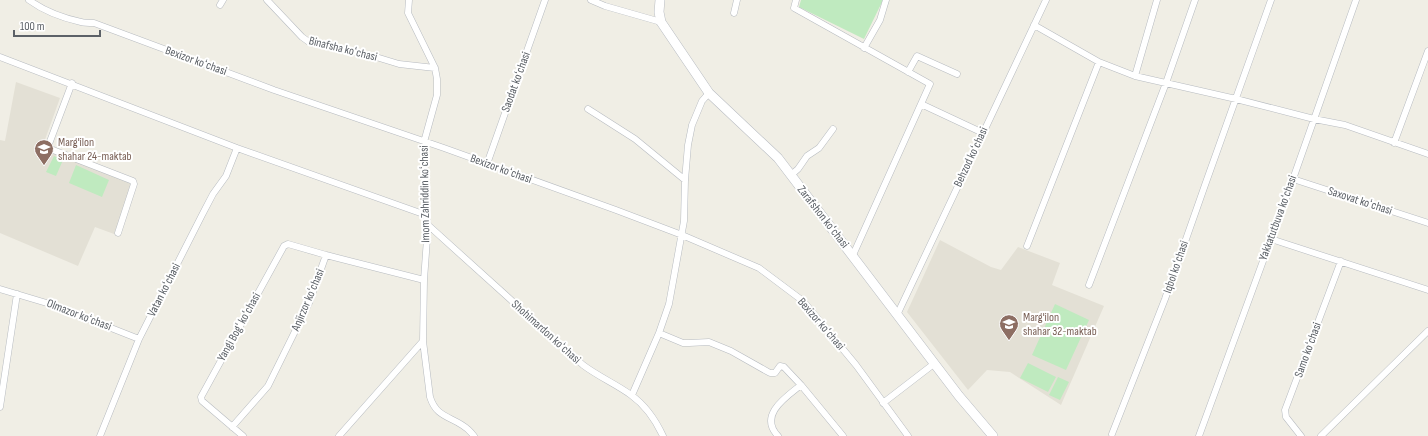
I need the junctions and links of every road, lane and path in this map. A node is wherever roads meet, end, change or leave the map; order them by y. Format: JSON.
{"nodes":[{"id":1,"x":29,"y":0,"type":"edge"},
{"id":2,"x":267,"y":0,"type":"edge"},
{"id":3,"x":409,"y":0,"type":"edge"},
{"id":4,"x":545,"y":0,"type":"edge"},
{"id":5,"x":591,"y":0,"type":"edge"},
{"id":6,"x":660,"y":0,"type":"edge"},
{"id":7,"x":738,"y":0,"type":"edge"},
{"id":8,"x":796,"y":0,"type":"edge"},
{"id":9,"x":886,"y":0,"type":"edge"},
{"id":10,"x":1046,"y":0,"type":"edge"},
{"id":11,"x":1158,"y":0,"type":"edge"},
{"id":12,"x":1195,"y":0,"type":"edge"},
{"id":13,"x":1271,"y":0,"type":"edge"},
{"id":14,"x":1356,"y":0,"type":"edge"},
{"id":15,"x":734,"y":13,"type":"dead end"},
{"id":16,"x":661,"y":22,"type":"junction"},
{"id":17,"x":1034,"y":25,"type":"junction"},
{"id":18,"x":864,"y":48,"type":"junction"},
{"id":19,"x":1428,"y":51,"type":"edge"},
{"id":20,"x":0,"y":57,"type":"edge"},
{"id":21,"x":1099,"y":62,"type":"junction"},
{"id":22,"x":435,"y":68,"type":"junction"},
{"id":23,"x":908,"y":72,"type":"junction"},
{"id":24,"x":957,"y":74,"type":"dead end"},
{"id":25,"x":1135,"y":76,"type":"junction"},
{"id":26,"x":1166,"y":83,"type":"junction"},
{"id":27,"x":72,"y":84,"type":"junction"},
{"id":28,"x":709,"y":93,"type":"junction"},
{"id":29,"x":1236,"y":99,"type":"junction"},
{"id":30,"x":920,"y":104,"type":"junction"},
{"id":31,"x":588,"y":109,"type":"dead end"},
{"id":32,"x":1314,"y":119,"type":"junction"},
{"id":33,"x":833,"y":129,"type":"dead end"},
{"id":34,"x":983,"y":133,"type":"junction"},
{"id":35,"x":424,"y":142,"type":"junction"},
{"id":36,"x":1394,"y":143,"type":"junction"},
{"id":37,"x":238,"y":148,"type":"junction"},
{"id":38,"x":1428,"y":154,"type":"edge"},
{"id":39,"x":487,"y":164,"type":"junction"},
{"id":40,"x":791,"y":175,"type":"junction"},
{"id":41,"x":1293,"y":179,"type":"junction"},
{"id":42,"x":685,"y":180,"type":"junction"},
{"id":43,"x":426,"y":215,"type":"junction"},
{"id":44,"x":1428,"y":223,"type":"edge"},
{"id":45,"x":428,"y":225,"type":"junction"},
{"id":46,"x":118,"y":233,"type":"dead end"},
{"id":47,"x":682,"y":235,"type":"junction"},
{"id":48,"x":1271,"y":239,"type":"junction"},
{"id":49,"x":1027,"y":246,"type":"dead end"},
{"id":50,"x":326,"y":255,"type":"junction"},
{"id":51,"x":853,"y":255,"type":"junction"},
{"id":52,"x":1341,"y":261,"type":"junction"},
{"id":53,"x":424,"y":280,"type":"junction"},
{"id":54,"x":1089,"y":284,"type":"dead end"},
{"id":55,"x":0,"y":289,"type":"edge"},
{"id":56,"x":1428,"y":290,"type":"edge"},
{"id":57,"x":17,"y":294,"type":"junction"},
{"id":58,"x":897,"y":315,"type":"junction"},
{"id":59,"x":1428,"y":331,"type":"edge"},
{"id":60,"x":659,"y":333,"type":"junction"},
{"id":61,"x":139,"y":339,"type":"junction"},
{"id":62,"x":423,"y":341,"type":"junction"},
{"id":63,"x":935,"y":363,"type":"junction"},
{"id":64,"x":801,"y":385,"type":"junction"},
{"id":65,"x":632,"y":395,"type":"junction"},
{"id":66,"x":883,"y":403,"type":"junction"},
{"id":67,"x":0,"y":407,"type":"edge"},
{"id":68,"x":232,"y":427,"type":"junction"},
{"id":69,"x":1112,"y":434,"type":"dead end"},
{"id":70,"x":100,"y":436,"type":"edge"},
{"id":71,"x":243,"y":436,"type":"edge"},
{"id":72,"x":339,"y":436,"type":"edge"},
{"id":73,"x":474,"y":436,"type":"edge"},
{"id":74,"x":663,"y":436,"type":"edge"},
{"id":75,"x":778,"y":436,"type":"edge"},
{"id":76,"x":843,"y":436,"type":"edge"},
{"id":77,"x":908,"y":436,"type":"edge"},
{"id":78,"x":993,"y":436,"type":"edge"},
{"id":79,"x":1199,"y":436,"type":"edge"},
{"id":80,"x":1301,"y":436,"type":"edge"},
{"id":81,"x":1321,"y":436,"type":"edge"}],
"edges":[{"from":1,"to":35,"type":"street","name":"Bexizor koʻchasi"},
{"from":2,"to":22,"type":"street","name":"Binafsha koʻchasi"},
{"from":3,"to":22,"type":"street","name":"Imom Zahriddin koʻchasi"},
{"from":4,"to":39,"type":"street","name":"Saodat koʻchasi"},
{"from":5,"to":16,"type":"street"},
{"from":6,"to":16,"type":"main road"},
{"from":7,"to":15,"type":"street"},
{"from":8,"to":18,"type":"street"},
{"from":9,"to":18,"type":"street"},
{"from":10,"to":17,"type":"street","name":"Behzod koʻchasi"},
{"from":11,"to":25,"type":"street"},
{"from":12,"to":26,"type":"street"},
{"from":13,"to":29,"type":"street","name":"Iqbol koʻchasi"},
{"from":14,"to":32,"type":"street","name":"Yakkatutbuva koʻchasi"},
{"from":16,"to":28,"type":"main road","name":"Zarafshon koʻchasi"},
{"from":17,"to":21,"type":"street"},
{"from":17,"to":34,"type":"street","name":"Behzod koʻchasi"},
{"from":18,"to":23,"type":"street"},
{"from":19,"to":36,"type":"street"},
{"from":20,"to":27,"type":"street"},
{"from":21,"to":25,"type":"street"},
{"from":21,"to":49,"type":"street"},
{"from":22,"to":35,"type":"street","name":"Imom Zahriddin koʻchasi"},
{"from":23,"to":24,"type":"street"},
{"from":23,"to":30,"type":"street"},
{"from":25,"to":26,"type":"street"},
{"from":26,"to":29,"type":"street"},
{"from":26,"to":54,"type":"street"},
{"from":27,"to":37,"type":"street"},
{"from":27,"to":46,"type":"street"},
{"from":28,"to":40,"type":"main road","name":"Zarafshon koʻchasi"},
{"from":28,"to":42,"type":"street"},
{"from":29,"to":32,"type":"street"},
{"from":29,"to":69,"type":"street","name":"Iqbol koʻchasi"},
{"from":30,"to":34,"type":"street"},
{"from":30,"to":51,"type":"street"},
{"from":31,"to":42,"type":"street"},
{"from":32,"to":36,"type":"street"},
{"from":32,"to":41,"type":"street","name":"Yakkatutbuva koʻchasi"},
{"from":33,"to":40,"type":"street"},
{"from":34,"to":58,"type":"street","name":"Behzod koʻchasi"},
{"from":35,"to":39,"type":"street","name":"Bexizor koʻchasi"},
{"from":35,"to":43,"type":"street","name":"Imom Zahriddin koʻchasi"},
{"from":36,"to":38,"type":"street"},
{"from":37,"to":43,"type":"street"},
{"from":37,"to":61,"type":"street","name":"Vatan koʻchasi"},
{"from":39,"to":47,"type":"street","name":"Bexizor koʻchasi"},
{"from":40,"to":51,"type":"main road","name":"Zarafshon koʻchasi"},
{"from":41,"to":44,"type":"street","name":"Saxovat koʻchasi"},
{"from":41,"to":48,"type":"street","name":"Yakkatutbuva koʻchasi"},
{"from":42,"to":47,"type":"street"},
{"from":43,"to":45,"type":"street","name":"Imom Zahriddin koʻchasi"},
{"from":45,"to":53,"type":"street","name":"Imom Zahriddin koʻchasi"},
{"from":45,"to":65,"type":"street","name":"Shohimardon koʻchasi"},
{"from":47,"to":60,"type":"street"},
{"from":47,"to":66,"type":"street","name":"Bexizor koʻchasi"},
{"from":48,"to":52,"type":"street"},
{"from":48,"to":79,"type":"street","name":"Yakkatutbuva koʻchasi"},
{"from":50,"to":53,"type":"street","name":"Anjirzor koʻchasi"},
{"from":50,"to":68,"type":"street","name":"Anjirzor koʻchasi"},
{"from":50,"to":68,"type":"street","name":"Yangi Bogʻ koʻchasi"},
{"from":51,"to":58,"type":"main road","name":"Zarafshon koʻchasi"},
{"from":52,"to":56,"type":"street"},
{"from":52,"to":80,"type":"street","name":"Samo koʻchasi"},
{"from":53,"to":62,"type":"street","name":"Imom Zahriddin koʻchasi"},
{"from":55,"to":57,"type":"street","name":"Olmazor koʻchasi"},
{"from":57,"to":61,"type":"street","name":"Olmazor koʻchasi"},
{"from":57,"to":67,"type":"street"},
{"from":58,"to":63,"type":"main road","name":"Zarafshon koʻchasi"},
{"from":59,"to":81,"type":"street"},
{"from":60,"to":64,"type":"street"},
{"from":60,"to":65,"type":"street"},
{"from":61,"to":70,"type":"street","name":"Vatan koʻchasi"},
{"from":62,"to":72,"type":"street"},
{"from":62,"to":73,"type":"street","name":"Imom Zahriddin koʻchasi"},
{"from":63,"to":66,"type":"street"},
{"from":63,"to":78,"type":"main road","name":"Zarafshon koʻchasi"},
{"from":64,"to":75,"type":"street"},
{"from":64,"to":76,"type":"street"},
{"from":65,"to":74,"type":"street","name":"Shohimardon koʻchasi"},
{"from":66,"to":77,"type":"street","name":"Bexizor koʻchasi"},
{"from":68,"to":71,"type":"street","name":"Yangi Bogʻ koʻchasi"}]}
